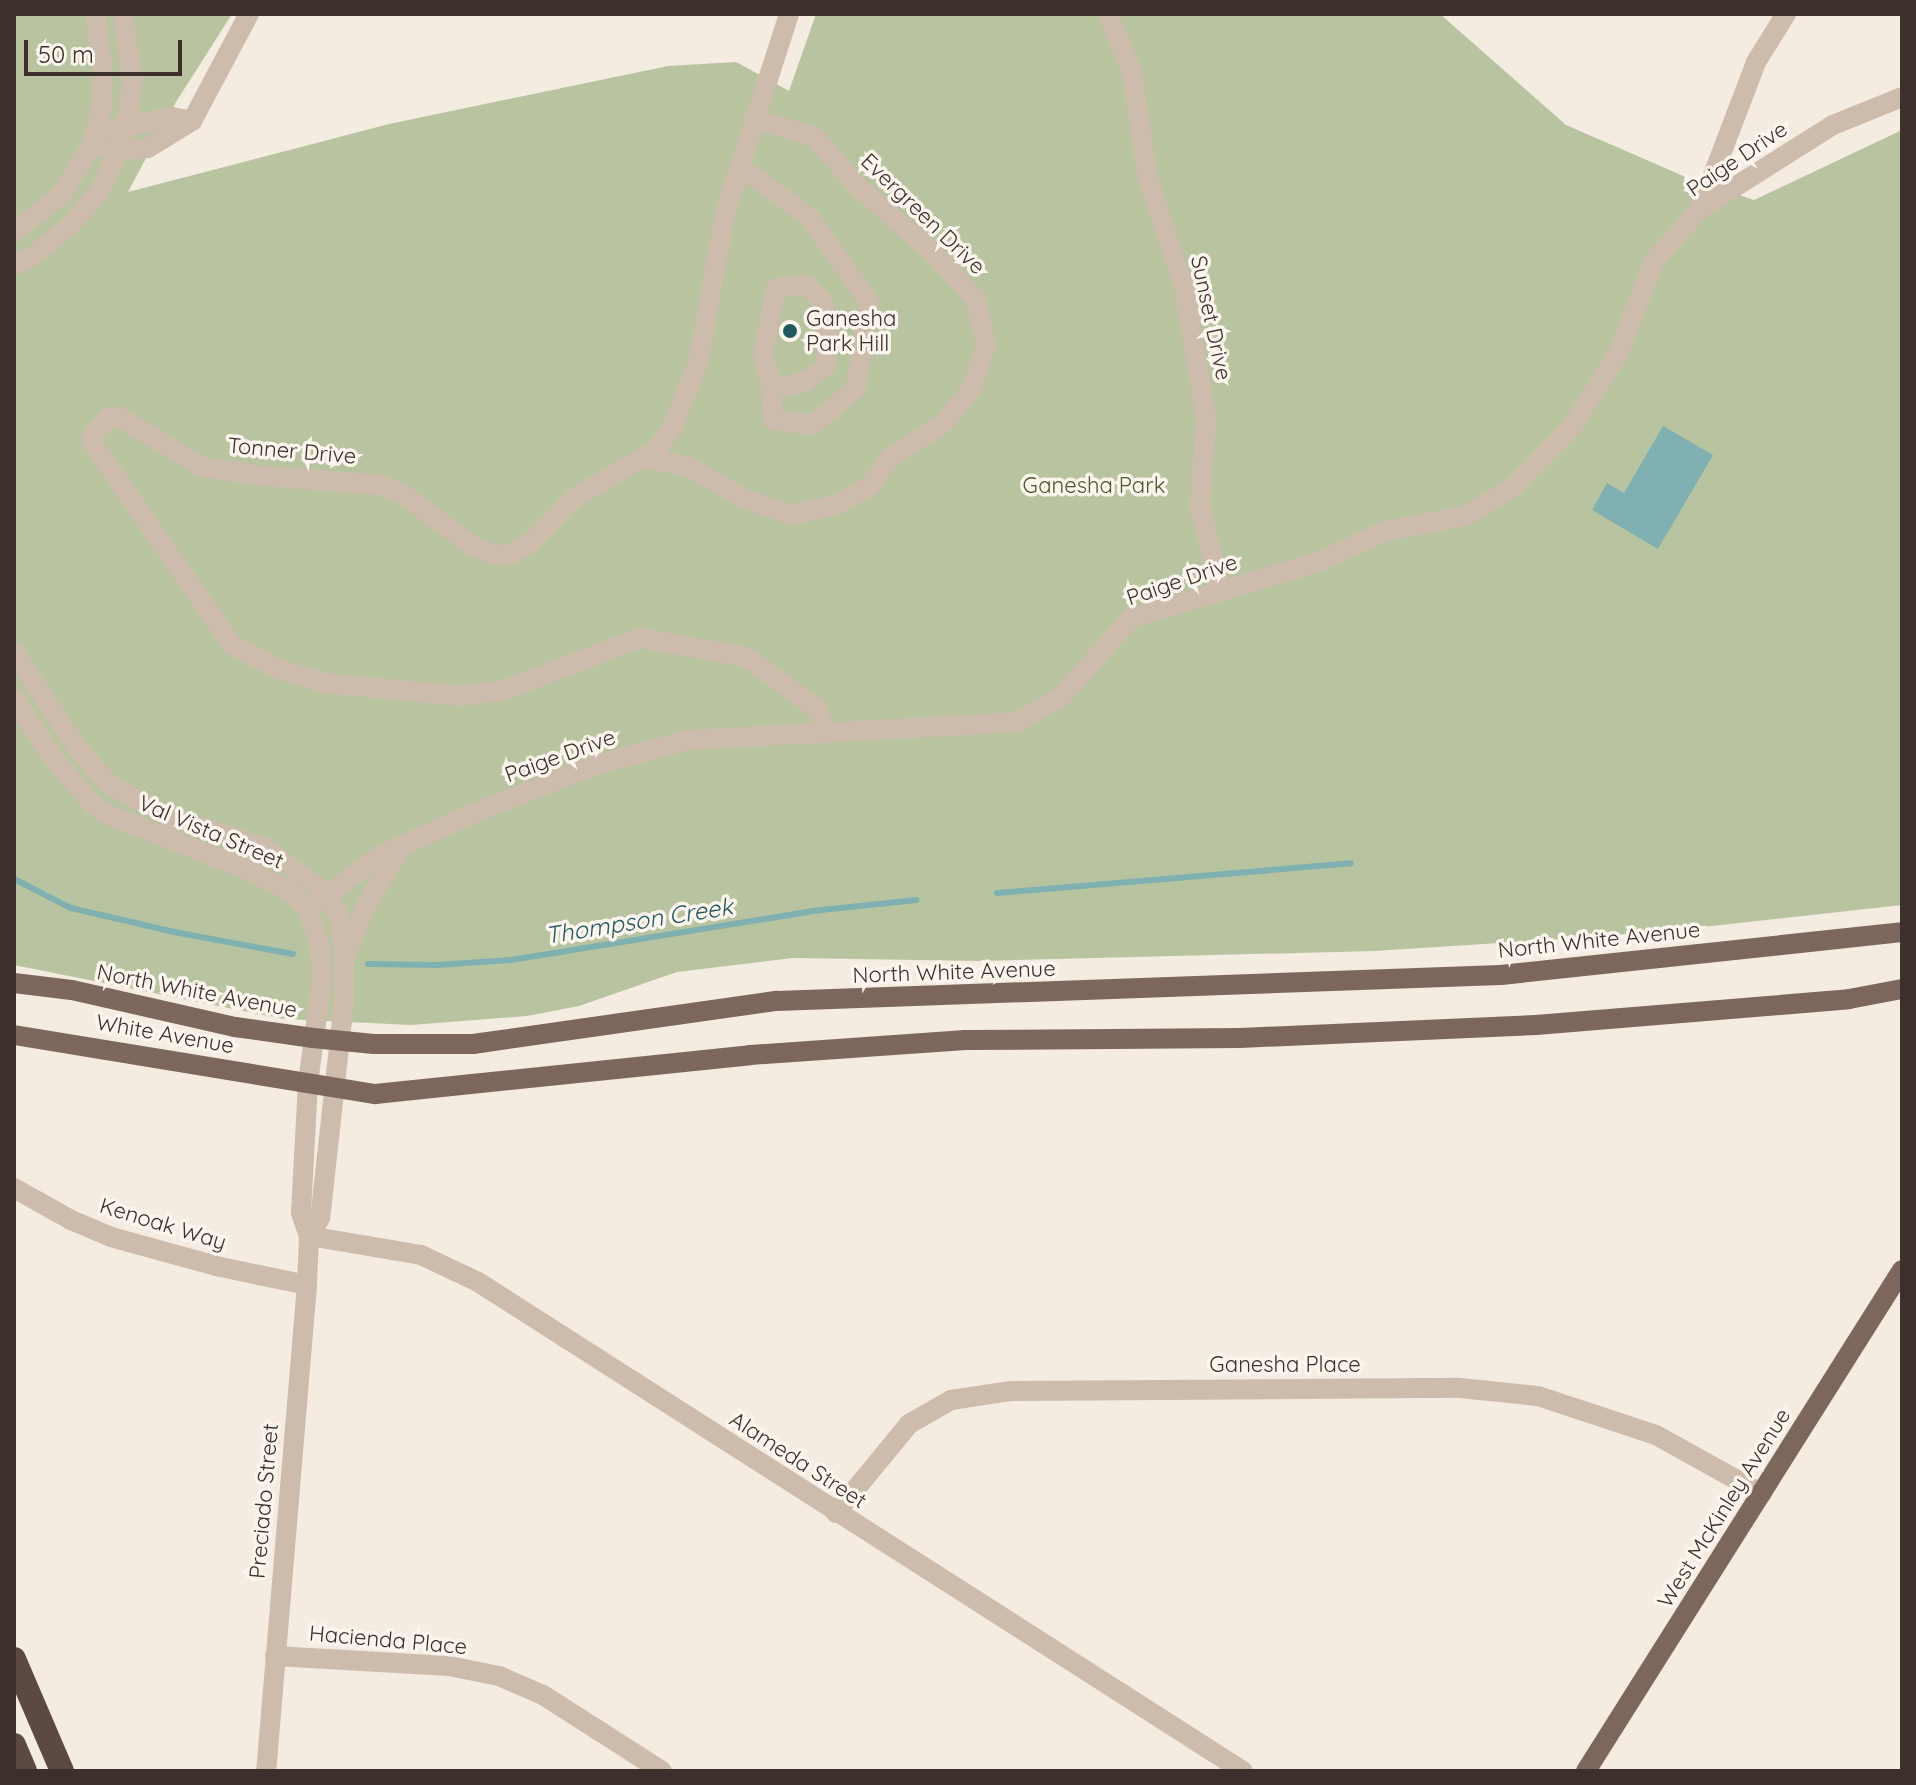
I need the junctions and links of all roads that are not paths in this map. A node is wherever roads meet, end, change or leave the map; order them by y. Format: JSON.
{"nodes":[{"id":1,"x":95,"y":14,"type":"edge"},
{"id":2,"x":123,"y":14,"type":"edge"},
{"id":3,"x":249,"y":14,"type":"edge"},
{"id":4,"x":789,"y":14,"type":"edge"},
{"id":5,"x":1108,"y":14,"type":"edge"},
{"id":6,"x":1786,"y":14,"type":"edge"},
{"id":7,"x":1902,"y":97,"type":"edge"},
{"id":8,"x":754,"y":119,"type":"junction"},
{"id":9,"x":192,"y":121,"type":"junction"},
{"id":10,"x":124,"y":129,"type":"junction"},
{"id":11,"x":94,"y":137,"type":"junction"},
{"id":12,"x":119,"y":149,"type":"junction"},
{"id":13,"x":739,"y":166,"type":"junction"},
{"id":14,"x":61,"y":195,"type":"junction"},
{"id":15,"x":1700,"y":209,"type":"junction"},
{"id":16,"x":80,"y":214,"type":"junction"},
{"id":17,"x":14,"y":232,"type":"edge"},
{"id":18,"x":14,"y":265,"type":"edge"},
{"id":19,"x":771,"y":388,"type":"junction"},
{"id":20,"x":642,"y":458,"type":"junction"},
{"id":21,"x":1221,"y":591,"type":"junction"},
{"id":22,"x":14,"y":652,"type":"edge"},
{"id":23,"x":14,"y":699,"type":"edge"},
{"id":24,"x":827,"y":733,"type":"junction"},
{"id":25,"x":402,"y":846,"type":"junction"},
{"id":26,"x":327,"y":894,"type":"junction"},
{"id":27,"x":308,"y":909,"type":"junction"},
{"id":28,"x":1902,"y":932,"type":"edge"},
{"id":29,"x":344,"y":958,"type":"junction"},
{"id":30,"x":14,"y":983,"type":"edge"},
{"id":31,"x":1902,"y":989,"type":"edge"},
{"id":32,"x":14,"y":1035,"type":"edge"},
{"id":33,"x":313,"y":1038,"type":"junction"},
{"id":34,"x":338,"y":1041,"type":"junction"},
{"id":35,"x":308,"y":1083,"type":"junction"},
{"id":36,"x":334,"y":1087,"type":"junction"},
{"id":37,"x":14,"y":1188,"type":"edge"},
{"id":38,"x":309,"y":1236,"type":"junction"},
{"id":39,"x":1902,"y":1270,"type":"edge"},
{"id":40,"x":307,"y":1285,"type":"junction"},
{"id":41,"x":1762,"y":1494,"type":"junction"},
{"id":42,"x":836,"y":1513,"type":"junction"},
{"id":43,"x":275,"y":1656,"type":"junction"},
{"id":44,"x":14,"y":1659,"type":"edge"},
{"id":45,"x":14,"y":1745,"type":"edge"},
{"id":46,"x":25,"y":1771,"type":"edge"},
{"id":47,"x":62,"y":1771,"type":"edge"},
{"id":48,"x":266,"y":1771,"type":"edge"},
{"id":49,"x":662,"y":1771,"type":"edge"},
{"id":50,"x":1243,"y":1771,"type":"edge"},
{"id":51,"x":1586,"y":1771,"type":"edge"}],
"edges":[{"from":1,"to":11,"type":"street"},
{"from":2,"to":10,"type":"street"},
{"from":3,"to":9,"type":"street"},
{"from":4,"to":8,"type":"street","name":"Tonner Drive"},
{"from":5,"to":21,"type":"street","name":"Sunset Drive"},
{"from":6,"to":15,"type":"street"},
{"from":7,"to":15,"type":"street","name":"Paige Drive"},
{"from":8,"to":13,"type":"street","name":"Tonner Drive"},
{"from":8,"to":20,"type":"street","name":"Evergreen Drive"},
{"from":9,"to":10,"type":"street"},
{"from":9,"to":12,"type":"street"},
{"from":10,"to":11,"type":"street"},
{"from":10,"to":12,"type":"street"},
{"from":11,"to":12,"type":"street"},
{"from":11,"to":14,"type":"street"},
{"from":12,"to":16,"type":"street"},
{"from":13,"to":19,"type":"street"},
{"from":13,"to":20,"type":"street","name":"Tonner Drive"},
{"from":14,"to":16,"type":"street"},
{"from":14,"to":17,"type":"street"},
{"from":15,"to":21,"type":"street","name":"Paige Drive"},
{"from":16,"to":18,"type":"street"},
{"from":19,"to":19,"type":"street"},
{"from":20,"to":24,"type":"street","name":"Tonner Drive"},
{"from":21,"to":24,"type":"street","name":"Paige Drive"},
{"from":22,"to":26,"type":"street","name":"Val Vista Street"},
{"from":23,"to":27,"type":"street","name":"Val Vista Street"},
{"from":24,"to":25,"type":"street","name":"Paige Drive"},
{"from":25,"to":26,"type":"street","name":"Paige Drive"},
{"from":25,"to":29,"type":"street"},
{"from":26,"to":27,"type":"street","name":"Paige Drive"},
{"from":26,"to":29,"type":"street"},
{"from":27,"to":33,"type":"street"},
{"from":28,"to":34,"type":"main road","name":"North White Avenue"},
{"from":29,"to":34,"type":"street"},
{"from":30,"to":33,"type":"main road","name":"North White Avenue"},
{"from":31,"to":36,"type":"main road"},
{"from":32,"to":35,"type":"main road","name":"White Avenue"},
{"from":33,"to":34,"type":"main road","name":"North White Avenue"},
{"from":33,"to":35,"type":"street","name":"Preciado Street"},
{"from":34,"to":36,"type":"street","name":"Preciado Street"},
{"from":35,"to":36,"type":"main road"},
{"from":35,"to":38,"type":"street","name":"Preciado Street"},
{"from":36,"to":38,"type":"street","name":"Preciado Street"},
{"from":37,"to":40,"type":"street","name":"Kenoak Way"},
{"from":38,"to":40,"type":"street","name":"Preciado Street"},
{"from":38,"to":42,"type":"street","name":"Alameda Street"},
{"from":39,"to":41,"type":"main road","name":"West McKinley Avenue"},
{"from":40,"to":43,"type":"street","name":"Preciado Street"},
{"from":41,"to":42,"type":"street","name":"Ganesha Place"},
{"from":41,"to":51,"type":"main road","name":"West McKinley Avenue"},
{"from":42,"to":50,"type":"street","name":"Alameda Street"},
{"from":43,"to":48,"type":"street","name":"Preciado Street"},
{"from":43,"to":49,"type":"street","name":"Hacienda Place"},
{"from":44,"to":47,"type":"highway"},
{"from":45,"to":46,"type":"highway"}]}
